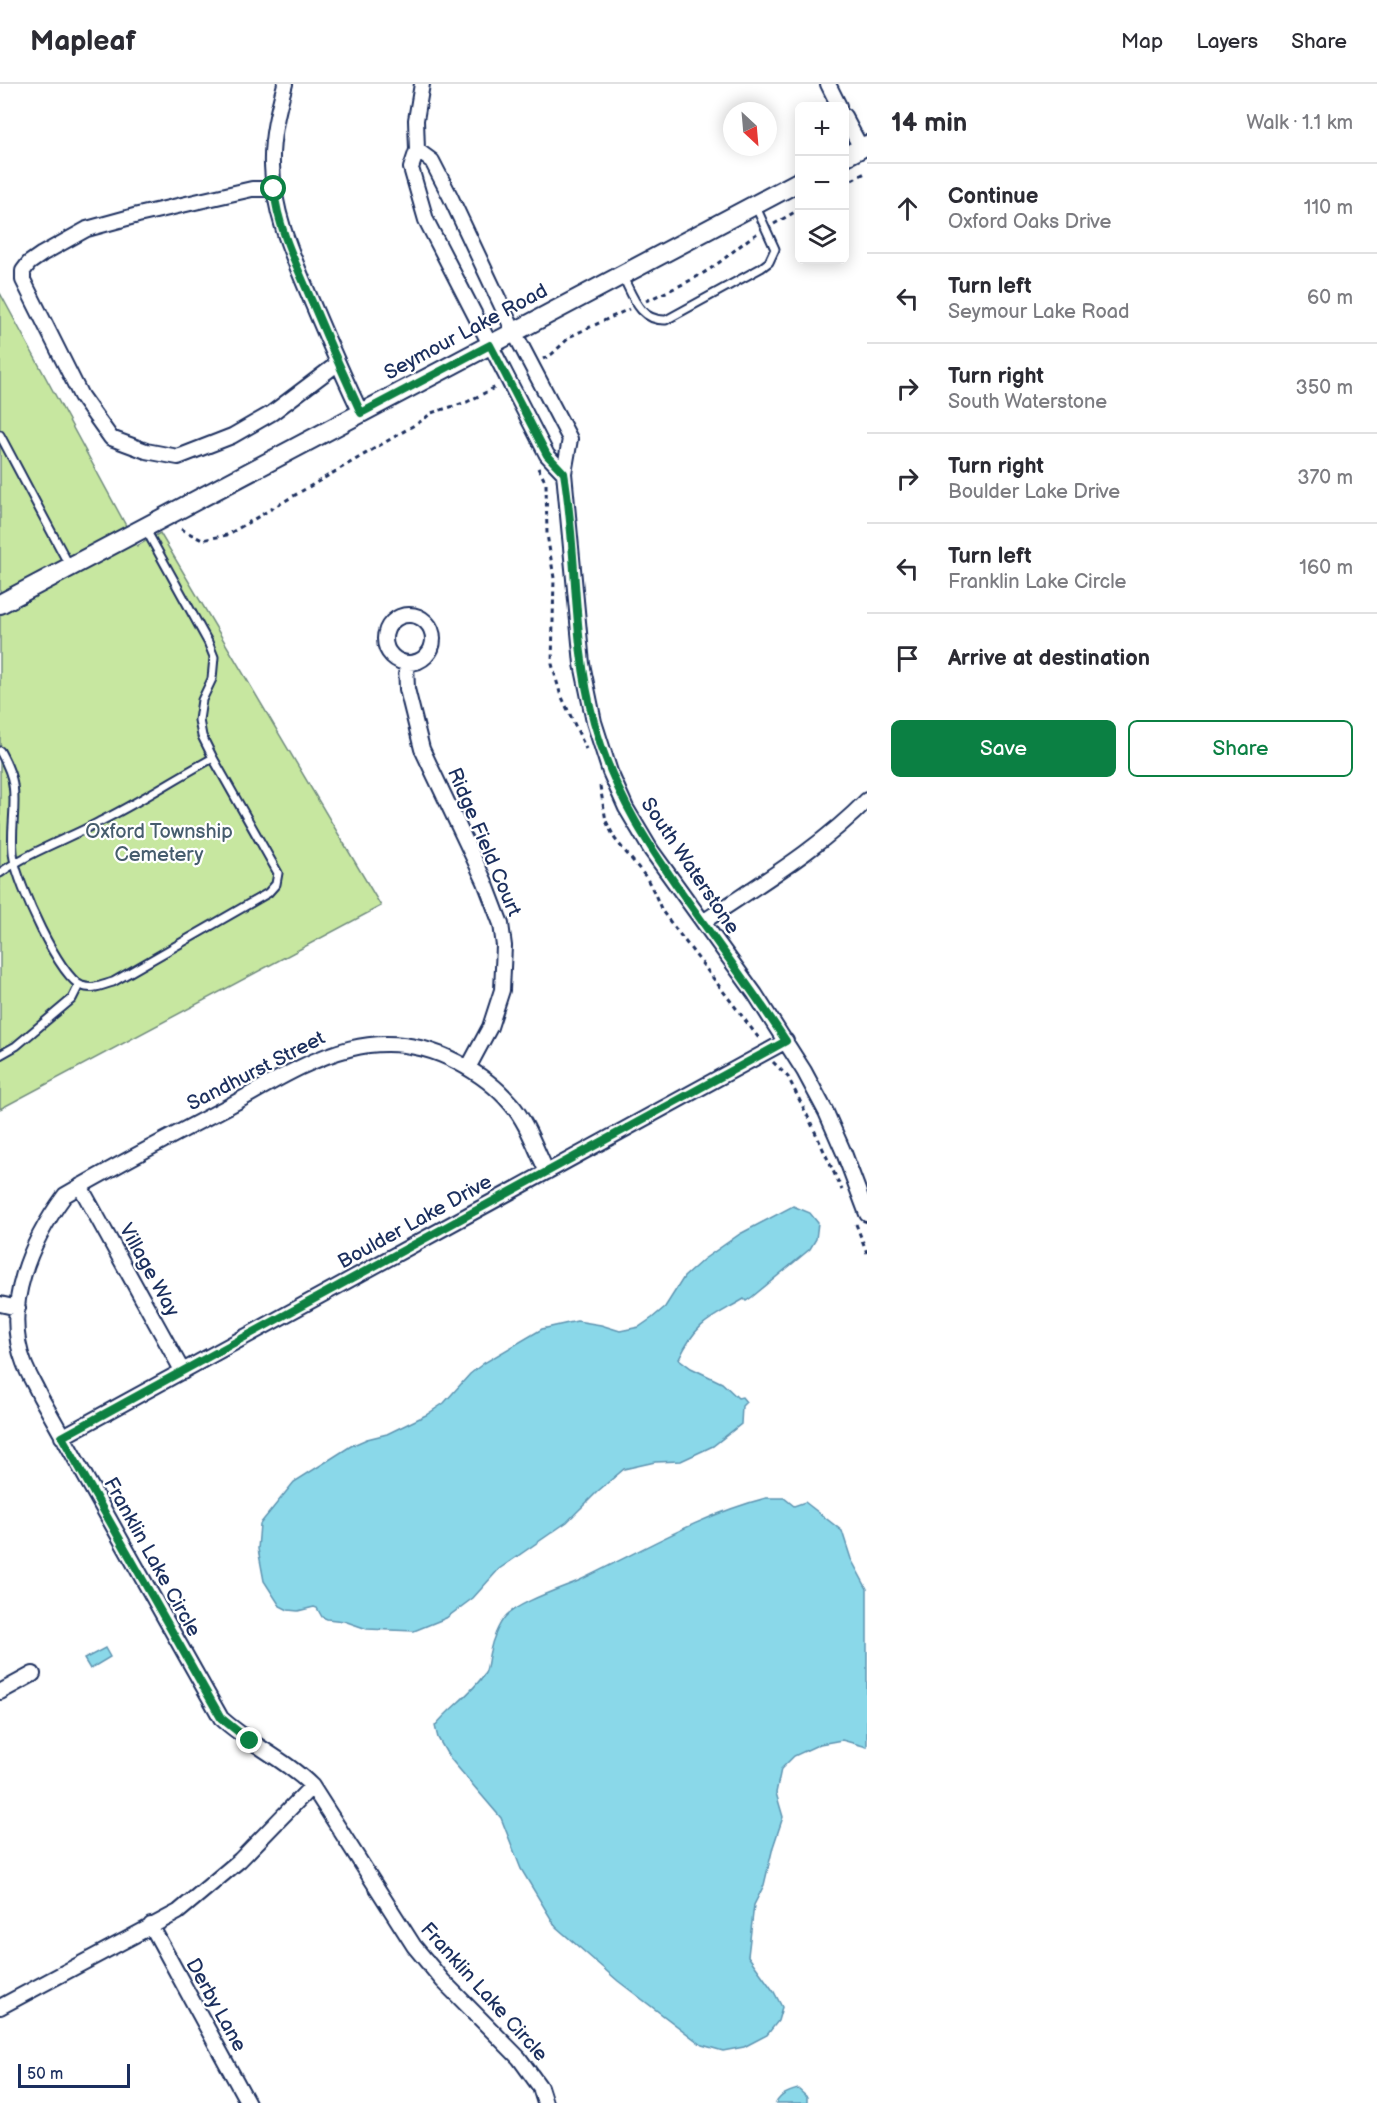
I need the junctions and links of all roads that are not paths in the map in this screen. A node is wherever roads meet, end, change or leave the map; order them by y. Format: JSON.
{"nodes":[{"id":1,"x":285,"y":84,"type":"edge"},
{"id":2,"x":422,"y":84,"type":"edge"},
{"id":3,"x":828,"y":84,"type":"edge"},
{"id":4,"x":837,"y":102,"type":"edge"},
{"id":5,"x":849,"y":130,"type":"edge"},
{"id":6,"x":417,"y":150,"type":"junction"},
{"id":7,"x":857,"y":150,"type":"edge"},
{"id":8,"x":795,"y":184,"type":"edge"},
{"id":9,"x":274,"y":189,"type":"junction"},
{"id":10,"x":754,"y":205,"type":"junction"},
{"id":11,"x":622,"y":275,"type":"junction"},
{"id":12,"x":514,"y":332,"type":"junction"},
{"id":13,"x":490,"y":345,"type":"junction"},
{"id":14,"x":338,"y":363,"type":"junction"},
{"id":15,"x":361,"y":413,"type":"junction"},
{"id":16,"x":0,"y":435,"type":"edge"},
{"id":17,"x":564,"y":473,"type":"junction"},
{"id":18,"x":149,"y":525,"type":"junction"},
{"id":19,"x":70,"y":567,"type":"junction"},
{"id":20,"x":0,"y":604,"type":"edge"},
{"id":21,"x":406,"y":663,"type":"dead end"},
{"id":22,"x":0,"y":751,"type":"edge"},
{"id":23,"x":213,"y":758,"type":"junction"},
{"id":24,"x":867,"y":800,"type":"edge"},
{"id":25,"x":15,"y":863,"type":"junction"},
{"id":26,"x":0,"y":873,"type":"edge"},
{"id":27,"x":703,"y":922,"type":"junction"},
{"id":28,"x":79,"y":985,"type":"junction"},
{"id":29,"x":786,"y":1041,"type":"junction"},
{"id":30,"x":0,"y":1055,"type":"edge"},
{"id":31,"x":468,"y":1068,"type":"junction"},
{"id":32,"x":547,"y":1172,"type":"junction"},
{"id":33,"x":80,"y":1186,"type":"junction"},
{"id":34,"x":867,"y":1214,"type":"edge"},
{"id":35,"x":0,"y":1304,"type":"edge"},
{"id":36,"x":18,"y":1308,"type":"junction"},
{"id":37,"x":183,"y":1372,"type":"junction"},
{"id":38,"x":62,"y":1437,"type":"junction"},
{"id":39,"x":33,"y":1674,"type":"dead end"},
{"id":40,"x":0,"y":1692,"type":"edge"},
{"id":41,"x":312,"y":1786,"type":"junction"},
{"id":42,"x":151,"y":1925,"type":"junction"},
{"id":43,"x":0,"y":2007,"type":"edge"},
{"id":44,"x":248,"y":2103,"type":"edge"},
{"id":45,"x":545,"y":2103,"type":"edge"}],
"edges":[{"from":1,"to":9,"type":"street"},
{"from":2,"to":6,"type":"street"},
{"from":3,"to":4,"type":"street"},
{"from":5,"to":7,"type":"street"},
{"from":6,"to":12,"type":"street","name":"South Waterstone"},
{"from":6,"to":13,"type":"street"},
{"from":8,"to":10,"type":"street","name":"Seymour Lake Road"},
{"from":9,"to":14,"type":"street"},
{"from":9,"to":14,"type":"street"},
{"from":10,"to":11,"type":"street","name":"Seymour Lake Road"},
{"from":10,"to":11,"type":"lane"},
{"from":11,"to":12,"type":"street","name":"Seymour Lake Road"},
{"from":12,"to":13,"type":"street","name":"Seymour Lake Road"},
{"from":12,"to":17,"type":"street","name":"South Waterstone"},
{"from":13,"to":15,"type":"street","name":"Seymour Lake Road"},
{"from":13,"to":17,"type":"street"},
{"from":14,"to":15,"type":"street"},
{"from":15,"to":18,"type":"street","name":"Seymour Lake Road"},
{"from":16,"to":19,"type":"lane"},
{"from":17,"to":27,"type":"street","name":"South Waterstone"},
{"from":18,"to":19,"type":"street","name":"Seymour Lake Road"},
{"from":18,"to":23,"type":"lane"},
{"from":19,"to":20,"type":"street","name":"Seymour Lake Road"},
{"from":21,"to":31,"type":"street","name":"Ridge Field Court"},
{"from":22,"to":25,"type":"lane"},
{"from":23,"to":25,"type":"lane"},
{"from":23,"to":28,"type":"lane"},
{"from":24,"to":27,"type":"street"},
{"from":25,"to":26,"type":"lane"},
{"from":25,"to":28,"type":"lane"},
{"from":27,"to":29,"type":"street","name":"South Waterstone"},
{"from":28,"to":30,"type":"lane"},
{"from":29,"to":32,"type":"street","name":"Boulder Lake Drive"},
{"from":29,"to":34,"type":"street","name":"South Waterstone"},
{"from":31,"to":32,"type":"street","name":"Sandhurst Street"},
{"from":31,"to":33,"type":"street","name":"Sandhurst Street"},
{"from":32,"to":37,"type":"street","name":"Boulder Lake Drive"},
{"from":33,"to":36,"type":"street","name":"Sandhurst Street"},
{"from":33,"to":37,"type":"street","name":"Village Way"},
{"from":35,"to":36,"type":"street"},
{"from":36,"to":38,"type":"street","name":"Franklin Lake Circle"},
{"from":37,"to":38,"type":"street","name":"Boulder Lake Drive"},
{"from":38,"to":41,"type":"street","name":"Franklin Lake Circle"},
{"from":39,"to":40,"type":"street"},
{"from":41,"to":42,"type":"street"},
{"from":41,"to":45,"type":"street","name":"Franklin Lake Circle"},
{"from":42,"to":43,"type":"street"},
{"from":42,"to":44,"type":"street","name":"Derby Lane"}]}
